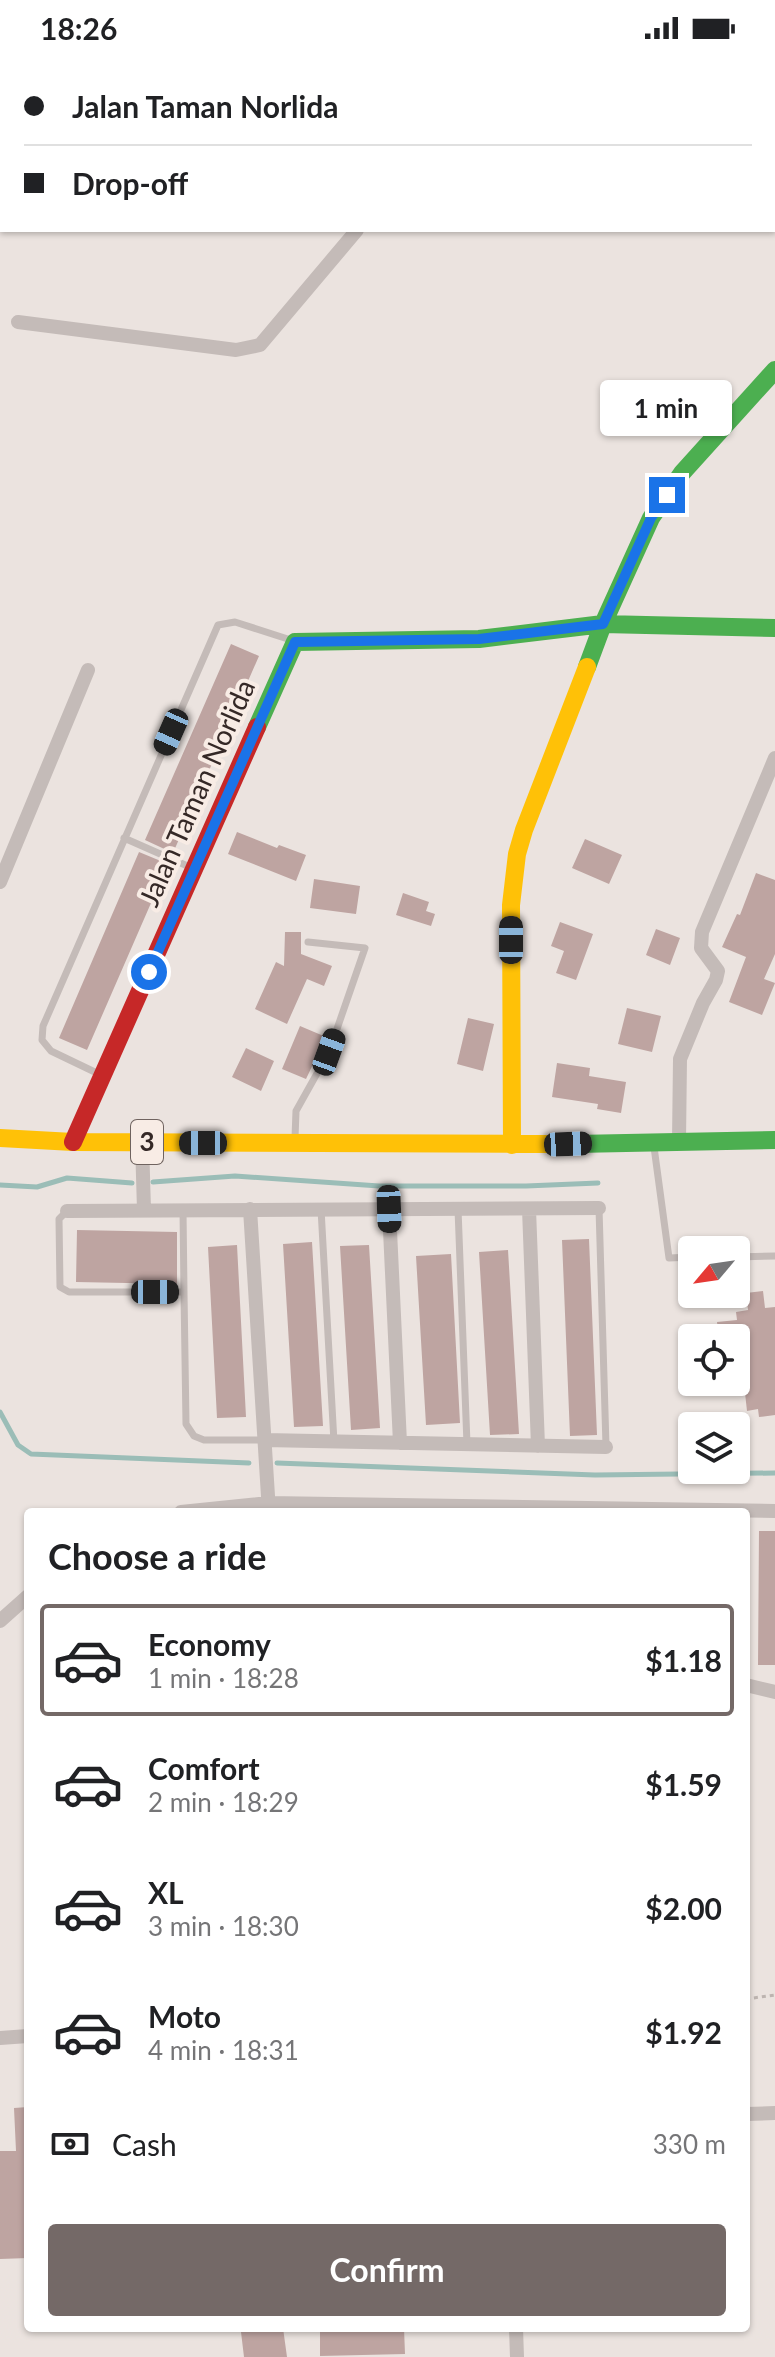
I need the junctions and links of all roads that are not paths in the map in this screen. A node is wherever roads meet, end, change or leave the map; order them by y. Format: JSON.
{"nodes":[{"id":1,"x":355,"y":232,"type":"edge"},
{"id":2,"x":18,"y":322,"type":"dead end"},
{"id":3,"x":775,"y":370,"type":"edge"},
{"id":4,"x":603,"y":624,"type":"junction"},
{"id":5,"x":775,"y":628,"type":"edge"},
{"id":6,"x":295,"y":642,"type":"junction"},
{"id":7,"x":88,"y":670,"type":"dead end"},
{"id":8,"x":775,"y":758,"type":"edge"},
{"id":9,"x":124,"y":838,"type":"junction"},
{"id":10,"x":194,"y":868,"type":"junction"},
{"id":11,"x":0,"y":882,"type":"edge"},
{"id":12,"x":308,"y":942,"type":"dead end"},
{"id":13,"x":103,"y":1076,"type":"junction"},
{"id":14,"x":0,"y":1138,"type":"edge"},
{"id":15,"x":775,"y":1140,"type":"edge"},
{"id":16,"x":653,"y":1141,"type":"junction"},
{"id":17,"x":679,"y":1141,"type":"junction"},
{"id":18,"x":73,"y":1142,"type":"junction"},
{"id":19,"x":142,"y":1142,"type":"junction"},
{"id":20,"x":294,"y":1144,"type":"junction"},
{"id":21,"x":512,"y":1145,"type":"junction"},
{"id":22,"x":599,"y":1208,"type":"joint"},
{"id":23,"x":250,"y":1209,"type":"junction"},
{"id":24,"x":321,"y":1209,"type":"junction"},
{"id":25,"x":389,"y":1209,"type":"junction"},
{"id":26,"x":458,"y":1209,"type":"junction"},
{"id":27,"x":529,"y":1209,"type":"junction"},
{"id":28,"x":144,"y":1210,"type":"junction"},
{"id":29,"x":183,"y":1210,"type":"junction"},
{"id":30,"x":67,"y":1211,"type":"joint"},
{"id":31,"x":775,"y":1256,"type":"edge"},
{"id":32,"x":750,"y":1257,"type":"edge"},
{"id":33,"x":678,"y":1258,"type":"edge"},
{"id":34,"x":184,"y":1292,"type":"junction"},
{"id":35,"x":265,"y":1440,"type":"junction"},
{"id":36,"x":334,"y":1442,"type":"junction"},
{"id":37,"x":400,"y":1443,"type":"junction"},
{"id":38,"x":467,"y":1444,"type":"junction"},
{"id":39,"x":538,"y":1446,"type":"junction"},
{"id":40,"x":606,"y":1447,"type":"joint"},
{"id":41,"x":269,"y":1507,"type":"edge"},
{"id":42,"x":341,"y":1508,"type":"edge"},
{"id":43,"x":405,"y":1508,"type":"edge"},
{"id":44,"x":750,"y":1511,"type":"edge"},
{"id":45,"x":775,"y":1511,"type":"edge"},
{"id":46,"x":24,"y":1600,"type":"edge"},
{"id":47,"x":0,"y":1621,"type":"edge"},
{"id":48,"x":750,"y":1686,"type":"edge"},
{"id":49,"x":775,"y":1692,"type":"edge"},
{"id":50,"x":24,"y":2036,"type":"edge"},
{"id":51,"x":0,"y":2038,"type":"edge"},
{"id":52,"x":775,"y":2113,"type":"edge"},
{"id":53,"x":750,"y":2114,"type":"edge"},
{"id":54,"x":516,"y":2332,"type":"edge"},
{"id":55,"x":517,"y":2357,"type":"edge"}],
"edges":[{"from":1,"to":2,"type":"street"},
{"from":3,"to":4,"type":"main road"},
{"from":4,"to":5,"type":"main road"},
{"from":4,"to":6,"type":"main road"},
{"from":4,"to":21,"type":"main road"},
{"from":6,"to":9,"type":"lane"},
{"from":6,"to":10,"type":"main road","name":"Jalan Taman Norlida"},
{"from":7,"to":11,"type":"street"},
{"from":8,"to":17,"type":"street"},
{"from":9,"to":10,"type":"lane"},
{"from":9,"to":13,"type":"lane"},
{"from":10,"to":13,"type":"main road","name":"Jalan Taman Norlida"},
{"from":12,"to":20,"type":"lane"},
{"from":13,"to":18,"type":"main road","name":"Jalan Taman Norlida"},
{"from":14,"to":18,"type":"main road","number":"3"},
{"from":15,"to":17,"type":"main road","number":"3"},
{"from":16,"to":17,"type":"main road","number":"3"},
{"from":16,"to":21,"type":"main road","number":"3"},
{"from":16,"to":33,"type":"lane"},
{"from":18,"to":19,"type":"main road","number":"3"},
{"from":19,"to":20,"type":"main road","number":"3"},
{"from":19,"to":28,"type":"street"},
{"from":20,"to":21,"type":"main road","number":"3"},
{"from":22,"to":27,"type":"street"},
{"from":22,"to":40,"type":"lane"},
{"from":23,"to":24,"type":"street"},
{"from":23,"to":29,"type":"street"},
{"from":23,"to":35,"type":"street"},
{"from":24,"to":25,"type":"street"},
{"from":24,"to":36,"type":"lane"},
{"from":25,"to":26,"type":"street"},
{"from":25,"to":37,"type":"street"},
{"from":26,"to":27,"type":"street"},
{"from":26,"to":38,"type":"lane"},
{"from":27,"to":39,"type":"street"},
{"from":28,"to":29,"type":"street"},
{"from":28,"to":30,"type":"street"},
{"from":29,"to":34,"type":"lane"},
{"from":30,"to":34,"type":"lane"},
{"from":31,"to":32,"type":"lane"},
{"from":34,"to":35,"type":"lane"},
{"from":35,"to":36,"type":"street"},
{"from":35,"to":41,"type":"street"},
{"from":36,"to":37,"type":"street"},
{"from":37,"to":38,"type":"street"},
{"from":38,"to":39,"type":"street"},
{"from":39,"to":40,"type":"street"},
{"from":41,"to":42,"type":"street"},
{"from":42,"to":43,"type":"street"},
{"from":44,"to":45,"type":"street"},
{"from":46,"to":47,"type":"street"},
{"from":48,"to":49,"type":"street"},
{"from":50,"to":51,"type":"street"},
{"from":52,"to":53,"type":"street"},
{"from":54,"to":55,"type":"street"}]}
